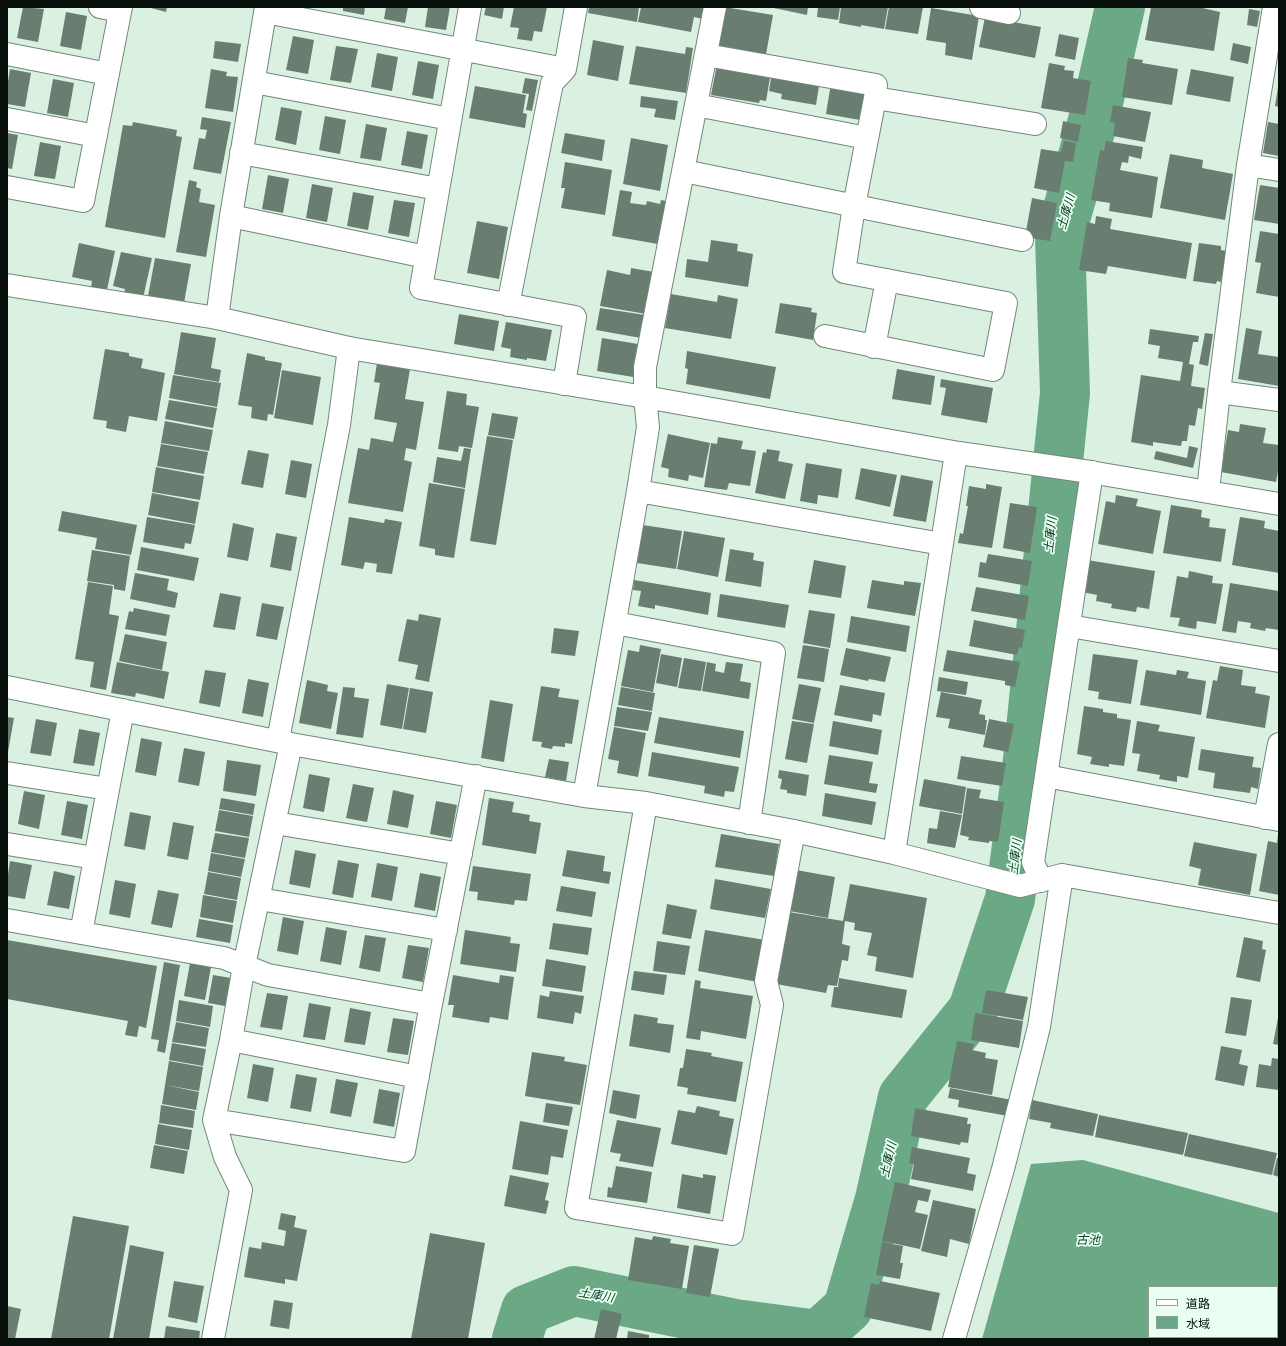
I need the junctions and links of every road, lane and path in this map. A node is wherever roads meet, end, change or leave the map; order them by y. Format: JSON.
{"nodes":[{"id":1,"x":470,"y":7,"type":"edge"},
{"id":2,"x":576,"y":7,"type":"edge"},
{"id":3,"x":715,"y":7,"type":"edge"},
{"id":4,"x":981,"y":7,"type":"edge"},
{"id":5,"x":1274,"y":7,"type":"edge"},
{"id":6,"x":114,"y":8,"type":"edge"},
{"id":7,"x":266,"y":10,"type":"edge"},
{"id":8,"x":1009,"y":13,"type":"dead end"},
{"id":9,"x":462,"y":49,"type":"junction"},
{"id":10,"x":7,"y":54,"type":"edge"},
{"id":11,"x":706,"y":55,"type":"junction"},
{"id":12,"x":1273,"y":55,"type":"edge"},
{"id":13,"x":566,"y":69,"type":"junction"},
{"id":14,"x":108,"y":74,"type":"junction"},
{"id":15,"x":254,"y":82,"type":"junction"},
{"id":16,"x":875,"y":98,"type":"junction"},
{"id":17,"x":696,"y":105,"type":"junction"},
{"id":18,"x":450,"y":119,"type":"junction"},
{"id":19,"x":7,"y":120,"type":"edge"},
{"id":20,"x":1035,"y":124,"type":"dead end"},
{"id":21,"x":96,"y":136,"type":"junction"},
{"id":22,"x":868,"y":138,"type":"junction"},
{"id":23,"x":241,"y":153,"type":"junction"},
{"id":24,"x":1248,"y":165,"type":"junction"},
{"id":25,"x":1279,"y":170,"type":"edge"},
{"id":26,"x":684,"y":171,"type":"junction"},
{"id":27,"x":7,"y":186,"type":"edge"},
{"id":28,"x":438,"y":189,"type":"junction"},
{"id":29,"x":854,"y":206,"type":"junction"},
{"id":30,"x":231,"y":216,"type":"junction"},
{"id":31,"x":1022,"y":240,"type":"dead end"},
{"id":32,"x":426,"y":257,"type":"junction"},
{"id":33,"x":886,"y":280,"type":"junction"},
{"id":34,"x":7,"y":285,"type":"edge"},
{"id":35,"x":508,"y":305,"type":"junction"},
{"id":36,"x":217,"y":318,"type":"junction"},
{"id":37,"x":825,"y":336,"type":"dead end"},
{"id":38,"x":874,"y":347,"type":"junction"},
{"id":39,"x":349,"y":348,"type":"junction"},
{"id":40,"x":564,"y":384,"type":"junction"},
{"id":41,"x":1219,"y":392,"type":"junction"},
{"id":42,"x":645,"y":397,"type":"junction"},
{"id":43,"x":1279,"y":400,"type":"edge"},
{"id":44,"x":957,"y":453,"type":"junction"},
{"id":45,"x":1091,"y":472,"type":"junction"},
{"id":46,"x":638,"y":491,"type":"junction"},
{"id":47,"x":1208,"y":491,"type":"junction"},
{"id":48,"x":1279,"y":504,"type":"edge"},
{"id":49,"x":942,"y":544,"type":"junction"},
{"id":50,"x":615,"y":622,"type":"junction"},
{"id":51,"x":1069,"y":626,"type":"junction"},
{"id":52,"x":1279,"y":661,"type":"edge"},
{"id":53,"x":7,"y":688,"type":"edge"},
{"id":54,"x":123,"y":710,"type":"junction"},
{"id":55,"x":285,"y":742,"type":"junction"},
{"id":56,"x":1279,"y":744,"type":"edge"},
{"id":57,"x":7,"y":773,"type":"edge"},
{"id":58,"x":476,"y":776,"type":"junction"},
{"id":59,"x":1046,"y":776,"type":"junction"},
{"id":60,"x":108,"y":789,"type":"junction"},
{"id":61,"x":584,"y":796,"type":"junction"},
{"id":62,"x":646,"y":803,"type":"junction"},
{"id":63,"x":1272,"y":819,"type":"edge"},
{"id":64,"x":275,"y":823,"type":"junction"},
{"id":65,"x":749,"y":823,"type":"junction"},
{"id":66,"x":794,"y":831,"type":"junction"},
{"id":67,"x":7,"y":844,"type":"edge"},
{"id":68,"x":461,"y":854,"type":"junction"},
{"id":69,"x":903,"y":855,"type":"junction"},
{"id":70,"x":95,"y":858,"type":"junction"},
{"id":71,"x":1062,"y":875,"type":"junction"},
{"id":72,"x":1041,"y":881,"type":"junction"},
{"id":73,"x":258,"y":899,"type":"junction"},
{"id":74,"x":1279,"y":913,"type":"edge"},
{"id":75,"x":7,"y":920,"type":"edge"},
{"id":76,"x":446,"y":930,"type":"junction"},
{"id":77,"x":81,"y":933,"type":"junction"},
{"id":78,"x":244,"y":966,"type":"junction"},
{"id":79,"x":431,"y":1004,"type":"junction"},
{"id":80,"x":231,"y":1040,"type":"junction"},
{"id":81,"x":418,"y":1077,"type":"junction"},
{"id":82,"x":214,"y":1120,"type":"junction"},
{"id":83,"x":213,"y":1339,"type":"edge"},
{"id":84,"x":954,"y":1339,"type":"edge"}],
"edges":[{"from":1,"to":9,"type":"street"},
{"from":2,"to":13,"type":"street"},
{"from":3,"to":11,"type":"street"},
{"from":4,"to":8,"type":"street"},
{"from":5,"to":12,"type":"street"},
{"from":6,"to":14,"type":"street"},
{"from":7,"to":9,"type":"street"},
{"from":7,"to":15,"type":"street"},
{"from":9,"to":13,"type":"street"},
{"from":9,"to":18,"type":"street"},
{"from":10,"to":14,"type":"street"},
{"from":11,"to":16,"type":"street"},
{"from":11,"to":17,"type":"street"},
{"from":12,"to":24,"type":"street"},
{"from":13,"to":35,"type":"street"},
{"from":14,"to":21,"type":"street"},
{"from":15,"to":18,"type":"street"},
{"from":15,"to":23,"type":"street"},
{"from":16,"to":20,"type":"street"},
{"from":16,"to":22,"type":"street"},
{"from":17,"to":22,"type":"street"},
{"from":17,"to":26,"type":"street"},
{"from":18,"to":28,"type":"street"},
{"from":19,"to":21,"type":"street"},
{"from":21,"to":27,"type":"street"},
{"from":22,"to":29,"type":"street"},
{"from":23,"to":28,"type":"street"},
{"from":23,"to":30,"type":"street"},
{"from":24,"to":25,"type":"street"},
{"from":24,"to":41,"type":"street"},
{"from":26,"to":29,"type":"street"},
{"from":26,"to":42,"type":"street"},
{"from":28,"to":32,"type":"street"},
{"from":29,"to":31,"type":"street"},
{"from":29,"to":33,"type":"street"},
{"from":30,"to":32,"type":"street"},
{"from":30,"to":36,"type":"street"},
{"from":32,"to":35,"type":"street"},
{"from":33,"to":38,"type":"street"},
{"from":33,"to":38,"type":"street"},
{"from":34,"to":36,"type":"street"},
{"from":35,"to":40,"type":"street"},
{"from":36,"to":39,"type":"street"},
{"from":37,"to":38,"type":"street"},
{"from":39,"to":40,"type":"street"},
{"from":39,"to":55,"type":"street"},
{"from":40,"to":42,"type":"street"},
{"from":41,"to":43,"type":"street"},
{"from":41,"to":47,"type":"street"},
{"from":42,"to":44,"type":"street"},
{"from":42,"to":46,"type":"street"},
{"from":44,"to":45,"type":"street"},
{"from":44,"to":49,"type":"street"},
{"from":45,"to":47,"type":"street"},
{"from":45,"to":51,"type":"street"},
{"from":46,"to":49,"type":"street"},
{"from":46,"to":50,"type":"street"},
{"from":47,"to":48,"type":"street"},
{"from":49,"to":69,"type":"street"},
{"from":50,"to":61,"type":"street"},
{"from":50,"to":65,"type":"street"},
{"from":51,"to":52,"type":"street"},
{"from":51,"to":59,"type":"street"},
{"from":53,"to":54,"type":"street"},
{"from":54,"to":55,"type":"street"},
{"from":54,"to":60,"type":"street"},
{"from":55,"to":58,"type":"street"},
{"from":55,"to":64,"type":"street"},
{"from":56,"to":63,"type":"street"},
{"from":57,"to":60,"type":"street"},
{"from":58,"to":61,"type":"street"},
{"from":58,"to":68,"type":"street"},
{"from":59,"to":63,"type":"street"},
{"from":59,"to":72,"type":"street"},
{"from":60,"to":70,"type":"street"},
{"from":61,"to":62,"type":"street"},
{"from":62,"to":65,"type":"street"},
{"from":62,"to":66,"type":"street"},
{"from":64,"to":68,"type":"street"},
{"from":64,"to":73,"type":"street"},
{"from":65,"to":66,"type":"street"},
{"from":66,"to":69,"type":"street"},
{"from":67,"to":70,"type":"street"},
{"from":68,"to":76,"type":"street"},
{"from":69,"to":72,"type":"street"},
{"from":70,"to":77,"type":"street"},
{"from":71,"to":72,"type":"street"},
{"from":71,"to":74,"type":"street"},
{"from":71,"to":84,"type":"street"},
{"from":73,"to":76,"type":"street"},
{"from":73,"to":78,"type":"street"},
{"from":75,"to":77,"type":"street"},
{"from":76,"to":79,"type":"street"},
{"from":77,"to":78,"type":"street"},
{"from":78,"to":79,"type":"street"},
{"from":78,"to":80,"type":"street"},
{"from":79,"to":81,"type":"street"},
{"from":80,"to":81,"type":"street"},
{"from":80,"to":82,"type":"street"},
{"from":81,"to":82,"type":"street"},
{"from":82,"to":83,"type":"street"}]}
